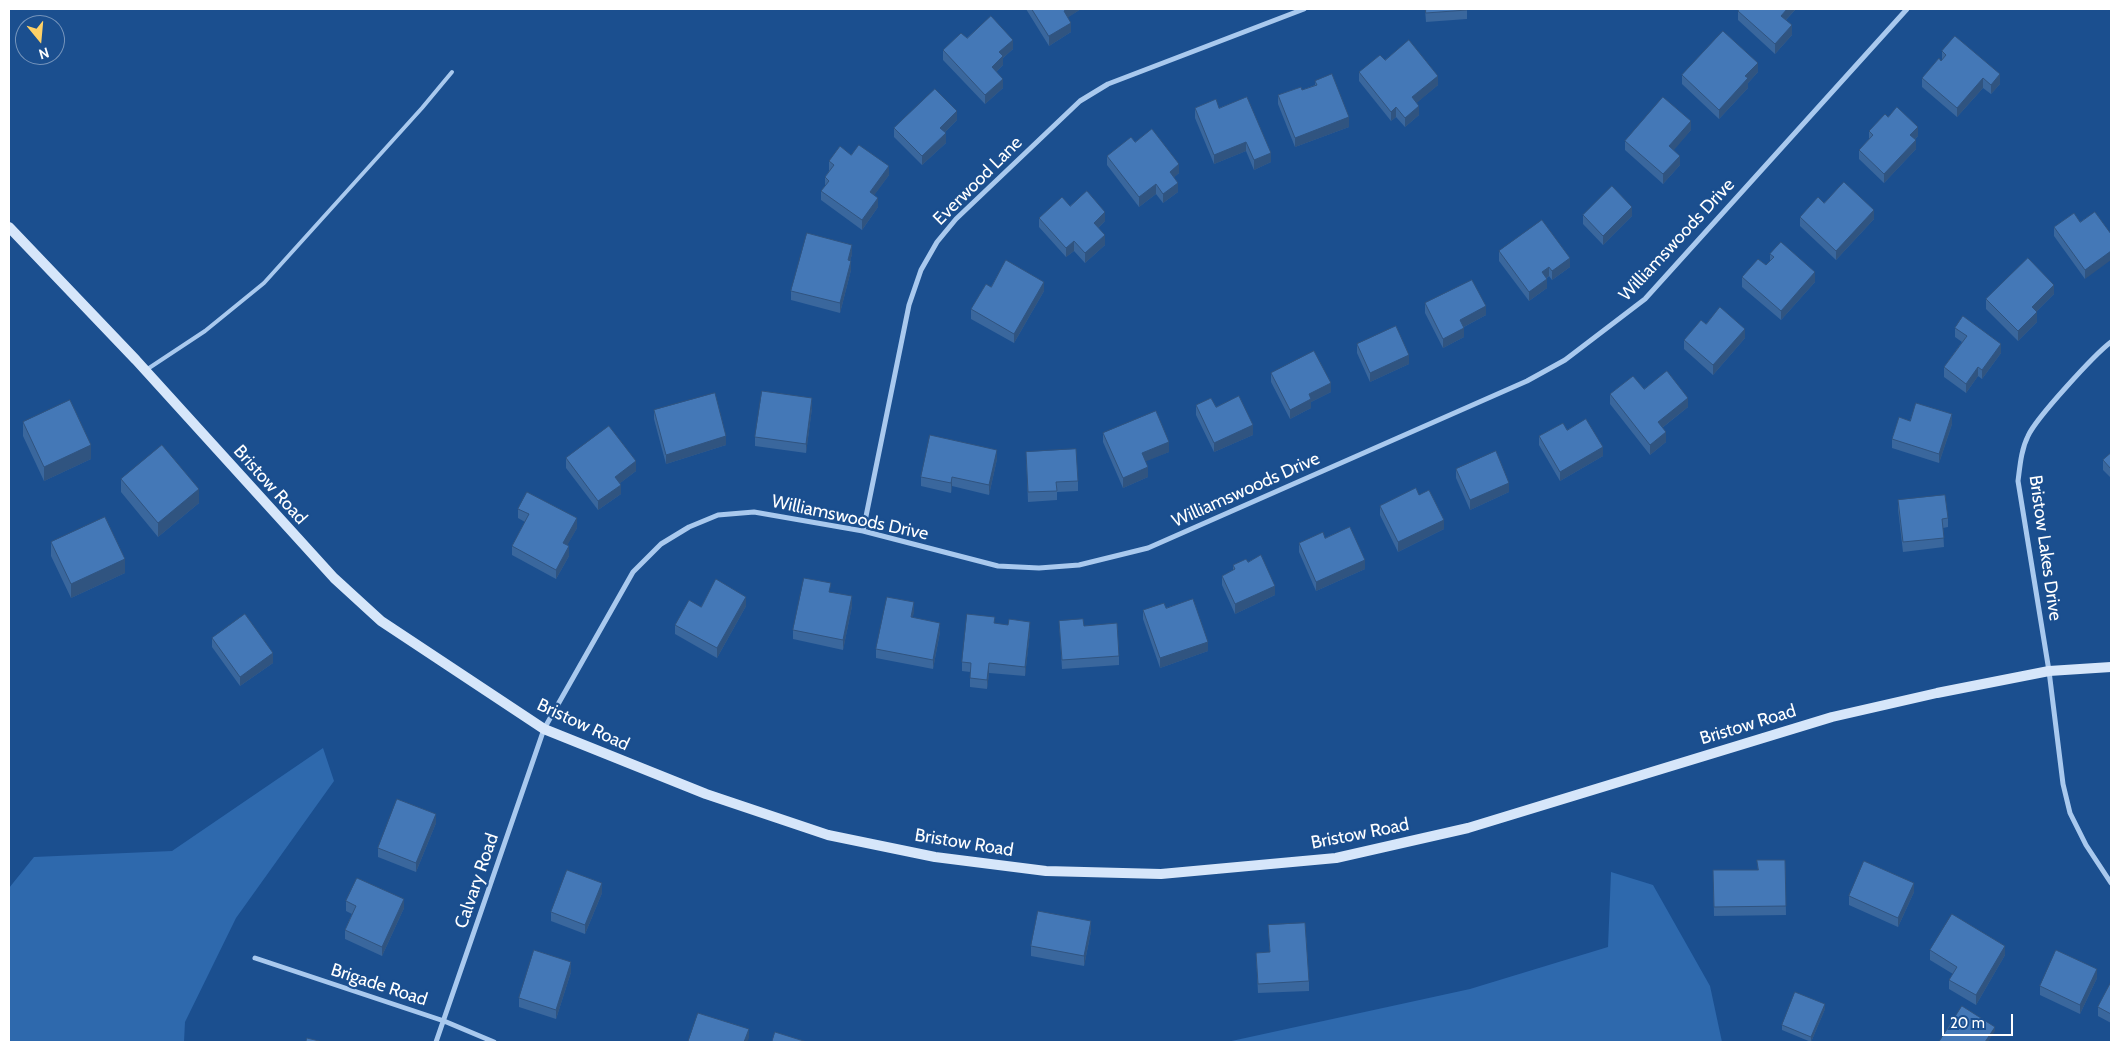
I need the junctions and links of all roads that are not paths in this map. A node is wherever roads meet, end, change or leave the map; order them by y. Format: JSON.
{"nodes":[{"id":1,"x":1304,"y":9,"type":"edge"},
{"id":2,"x":1907,"y":9,"type":"edge"},
{"id":3,"x":452,"y":72,"type":"dead end"},
{"id":4,"x":9,"y":227,"type":"edge"},
{"id":5,"x":2111,"y":342,"type":"edge"},
{"id":6,"x":146,"y":370,"type":"junction"},
{"id":7,"x":863,"y":531,"type":"junction"},
{"id":8,"x":2111,"y":667,"type":"edge"},
{"id":9,"x":2049,"y":671,"type":"junction"},
{"id":10,"x":544,"y":729,"type":"junction"},
{"id":11,"x":2111,"y":883,"type":"edge"},
{"id":12,"x":255,"y":958,"type":"dead end"},
{"id":13,"x":444,"y":1021,"type":"junction"},
{"id":14,"x":436,"y":1042,"type":"edge"},
{"id":15,"x":494,"y":1042,"type":"edge"}],
"edges":[{"from":1,"to":7,"type":"street","name":"Everwood Lane"},
{"from":2,"to":7,"type":"street","name":"Williamswoods Drive"},
{"from":3,"to":6,"type":"lane"},
{"from":4,"to":6,"type":"main road","name":"Bristow Road"},
{"from":5,"to":9,"type":"street","name":"Bristow Lakes Drive"},
{"from":6,"to":10,"type":"main road","name":"Bristow Road"},
{"from":7,"to":10,"type":"street","name":"Williamswoods Drive"},
{"from":8,"to":9,"type":"main road","name":"Bristow Road"},
{"from":9,"to":10,"type":"main road","name":"Bristow Road"},
{"from":9,"to":11,"type":"street","name":"Bristow Lakes Drive"},
{"from":10,"to":13,"type":"street","name":"Calvary Road"},
{"from":12,"to":13,"type":"street","name":"Brigade Road"},
{"from":13,"to":14,"type":"street","name":"Calvary Road"},
{"from":13,"to":15,"type":"street","name":"Brigade Road"}]}
